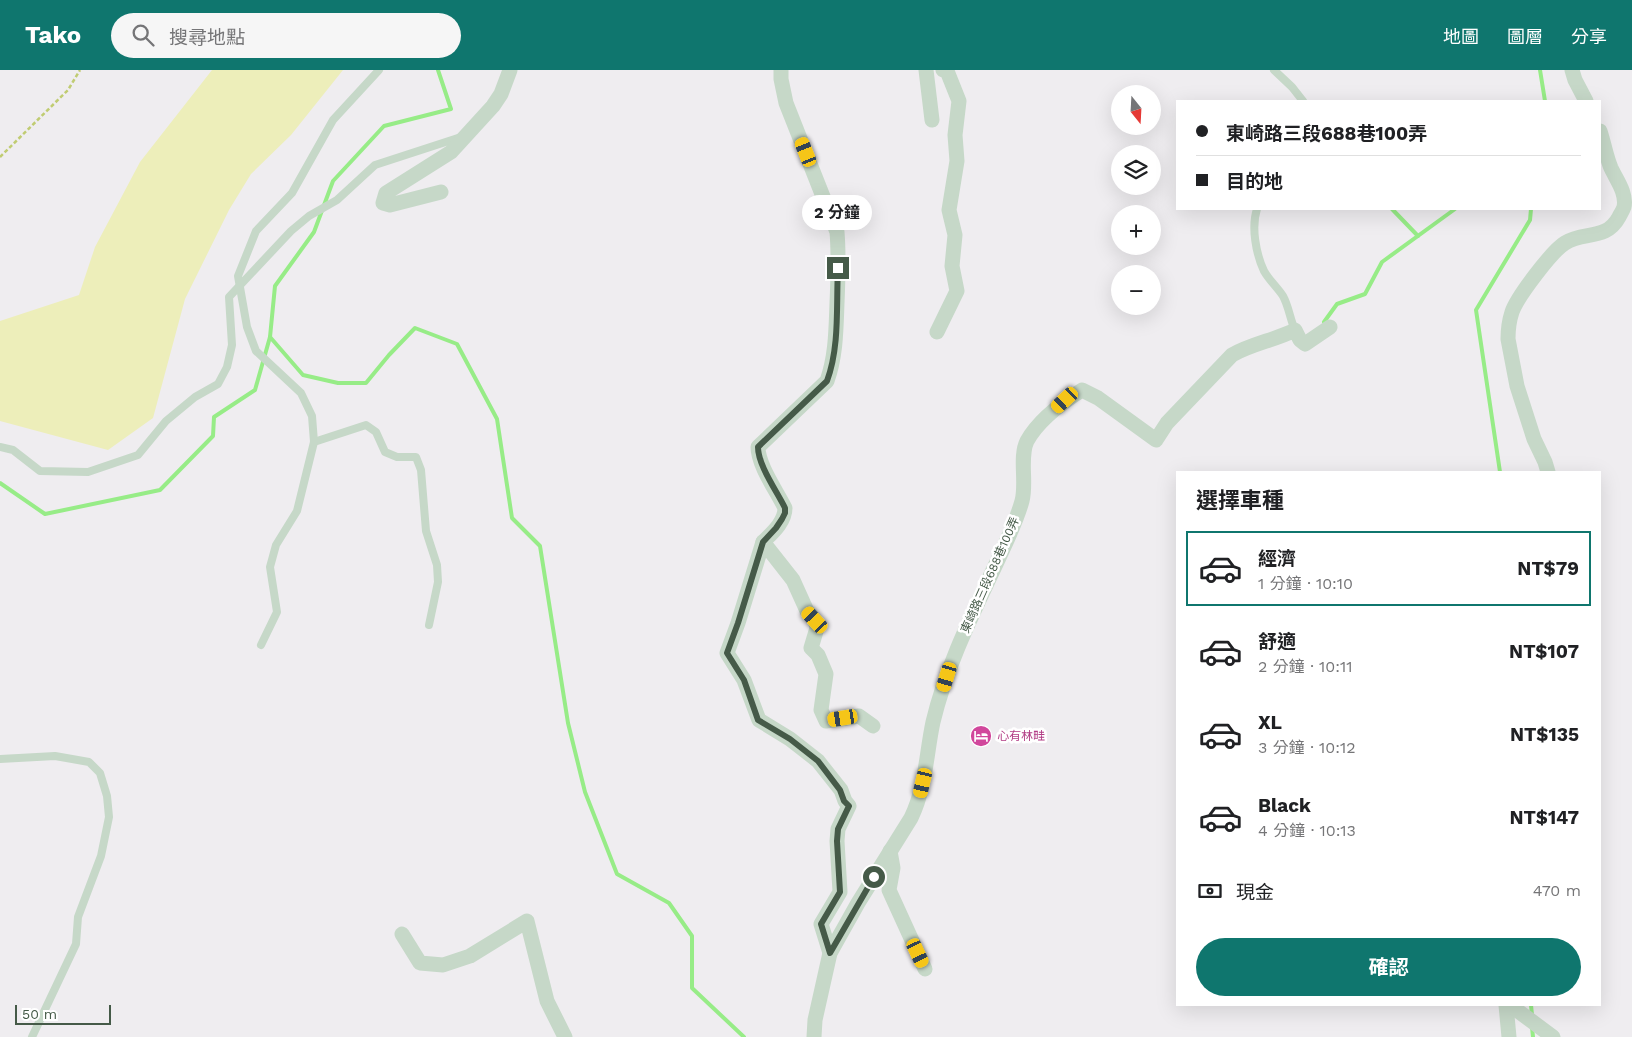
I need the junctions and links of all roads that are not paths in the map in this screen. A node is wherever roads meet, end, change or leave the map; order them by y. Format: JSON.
{"nodes":[{"id":1,"x":379,"y":70,"type":"edge"},
{"id":2,"x":510,"y":70,"type":"edge"},
{"id":3,"x":781,"y":70,"type":"edge"},
{"id":4,"x":926,"y":70,"type":"edge"},
{"id":5,"x":943,"y":70,"type":"edge"},
{"id":6,"x":1274,"y":70,"type":"edge"},
{"id":7,"x":1572,"y":70,"type":"edge"},
{"id":8,"x":1302,"y":100,"type":"edge"},
{"id":9,"x":1585,"y":100,"type":"edge"},
{"id":10,"x":932,"y":120,"type":"dead end"},
{"id":11,"x":1601,"y":134,"type":"edge"},
{"id":12,"x":467,"y":135,"type":"junction"},
{"id":13,"x":441,"y":192,"type":"dead end"},
{"id":14,"x":1257,"y":210,"type":"edge"},
{"id":15,"x":240,"y":285,"type":"junction"},
{"id":16,"x":1330,"y":327,"type":"dead end"},
{"id":17,"x":1295,"y":330,"type":"junction"},
{"id":18,"x":937,"y":332,"type":"dead end"},
{"id":19,"x":314,"y":442,"type":"junction"},
{"id":20,"x":0,"y":447,"type":"edge"},
{"id":21,"x":1548,"y":471,"type":"edge"},
{"id":22,"x":763,"y":542,"type":"junction"},
{"id":23,"x":429,"y":625,"type":"dead end"},
{"id":24,"x":261,"y":645,"type":"dead end"},
{"id":25,"x":873,"y":726,"type":"dead end"},
{"id":26,"x":0,"y":759,"type":"edge"},
{"id":27,"x":890,"y":851,"type":"junction"},
{"id":28,"x":402,"y":934,"type":"dead end"},
{"id":29,"x":830,"y":953,"type":"junction"},
{"id":30,"x":926,"y":969,"type":"dead end"},
{"id":31,"x":1511,"y":1006,"type":"edge"},
{"id":32,"x":32,"y":1037,"type":"edge"},
{"id":33,"x":565,"y":1037,"type":"edge"},
{"id":34,"x":814,"y":1037,"type":"edge"},
{"id":35,"x":1509,"y":1037,"type":"edge"},
{"id":36,"x":1553,"y":1037,"type":"edge"}],
"edges":[{"from":1,"to":15,"type":"lane"},
{"from":2,"to":12,"type":"street"},
{"from":3,"to":22,"type":"street"},
{"from":4,"to":10,"type":"street"},
{"from":5,"to":18,"type":"street"},
{"from":6,"to":8,"type":"lane"},
{"from":7,"to":9,"type":"street"},
{"from":11,"to":21,"type":"street"},
{"from":12,"to":13,"type":"street"},
{"from":12,"to":15,"type":"lane"},
{"from":14,"to":17,"type":"lane"},
{"from":15,"to":19,"type":"lane"},
{"from":15,"to":20,"type":"lane"},
{"from":16,"to":17,"type":"street"},
{"from":17,"to":27,"type":"street","name":"東崎路三段688巷100弄"},
{"from":19,"to":23,"type":"lane"},
{"from":19,"to":24,"type":"lane"},
{"from":22,"to":25,"type":"street"},
{"from":22,"to":29,"type":"street"},
{"from":26,"to":32,"type":"lane"},
{"from":27,"to":29,"type":"street","name":"東崎路三段688巷100弄"},
{"from":27,"to":30,"type":"street"},
{"from":28,"to":33,"type":"street"},
{"from":29,"to":34,"type":"street","name":"東崎路三段688巷100弄"},
{"from":31,"to":35,"type":"street"},
{"from":31,"to":36,"type":"street"}]}
